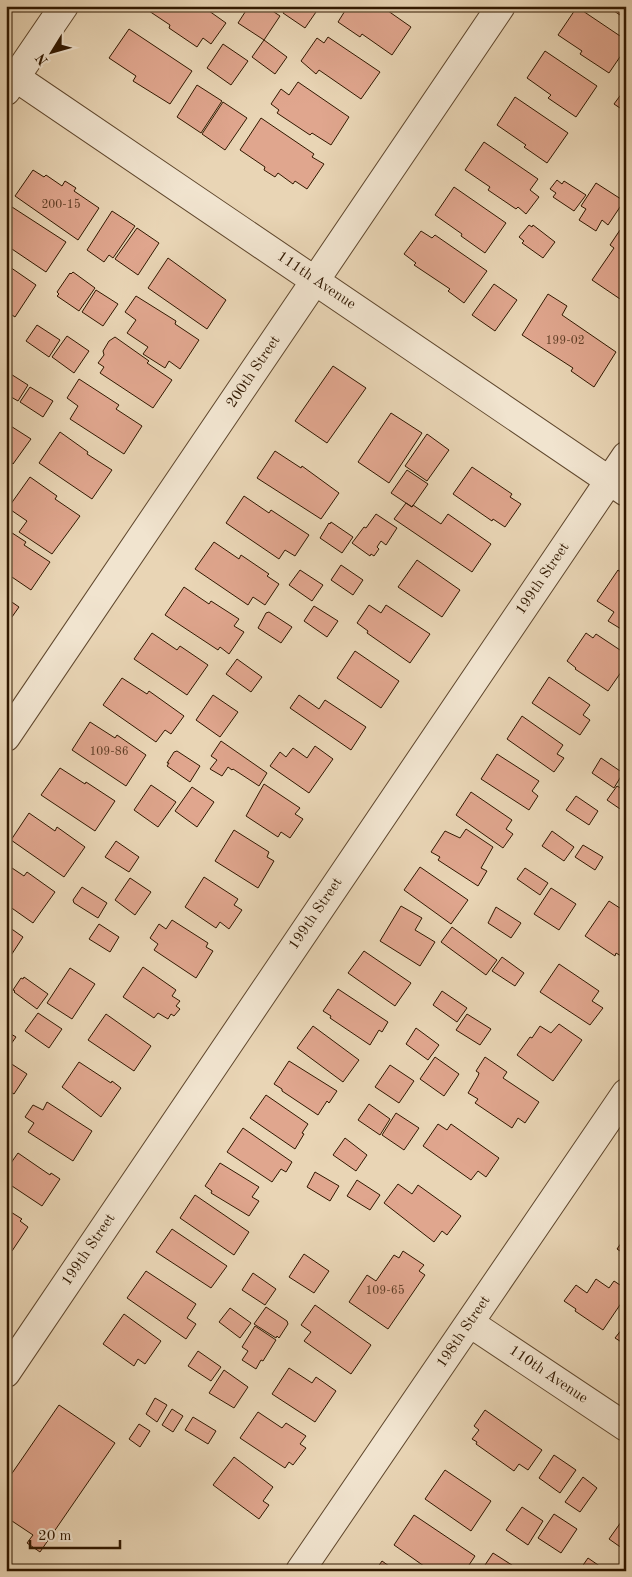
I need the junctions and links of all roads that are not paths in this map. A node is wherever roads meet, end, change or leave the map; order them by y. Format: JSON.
{"nodes":[{"id":1,"x":64,"y":6,"type":"edge"},
{"id":2,"x":501,"y":6,"type":"edge"},
{"id":3,"x":9,"y":80,"type":"edge"},
{"id":4,"x":316,"y":281,"type":"junction"},
{"id":5,"x":626,"y":456,"type":"edge"},
{"id":6,"x":618,"y":486,"type":"edge"},
{"id":7,"x":6,"y":737,"type":"edge"},
{"id":8,"x":626,"y":1093,"type":"edge"},
{"id":9,"x":470,"y":1323,"type":"junction"},
{"id":10,"x":6,"y":1373,"type":"edge"},
{"id":11,"x":626,"y":1427,"type":"edge"},
{"id":12,"x":300,"y":1571,"type":"edge"}],
"edges":[{"from":1,"to":3,"type":"street"},
{"from":2,"to":4,"type":"street","name":"200th Street"},
{"from":3,"to":4,"type":"street","name":"111th Avenue"},
{"from":4,"to":6,"type":"street","name":"111th Avenue"},
{"from":4,"to":7,"type":"street","name":"200th Street"},
{"from":5,"to":6,"type":"street","name":"199th Street"},
{"from":6,"to":10,"type":"street","name":"199th Street"},
{"from":8,"to":9,"type":"street","name":"198th Street"},
{"from":9,"to":11,"type":"street","name":"110th Avenue"},
{"from":9,"to":12,"type":"street","name":"198th Street"}]}
